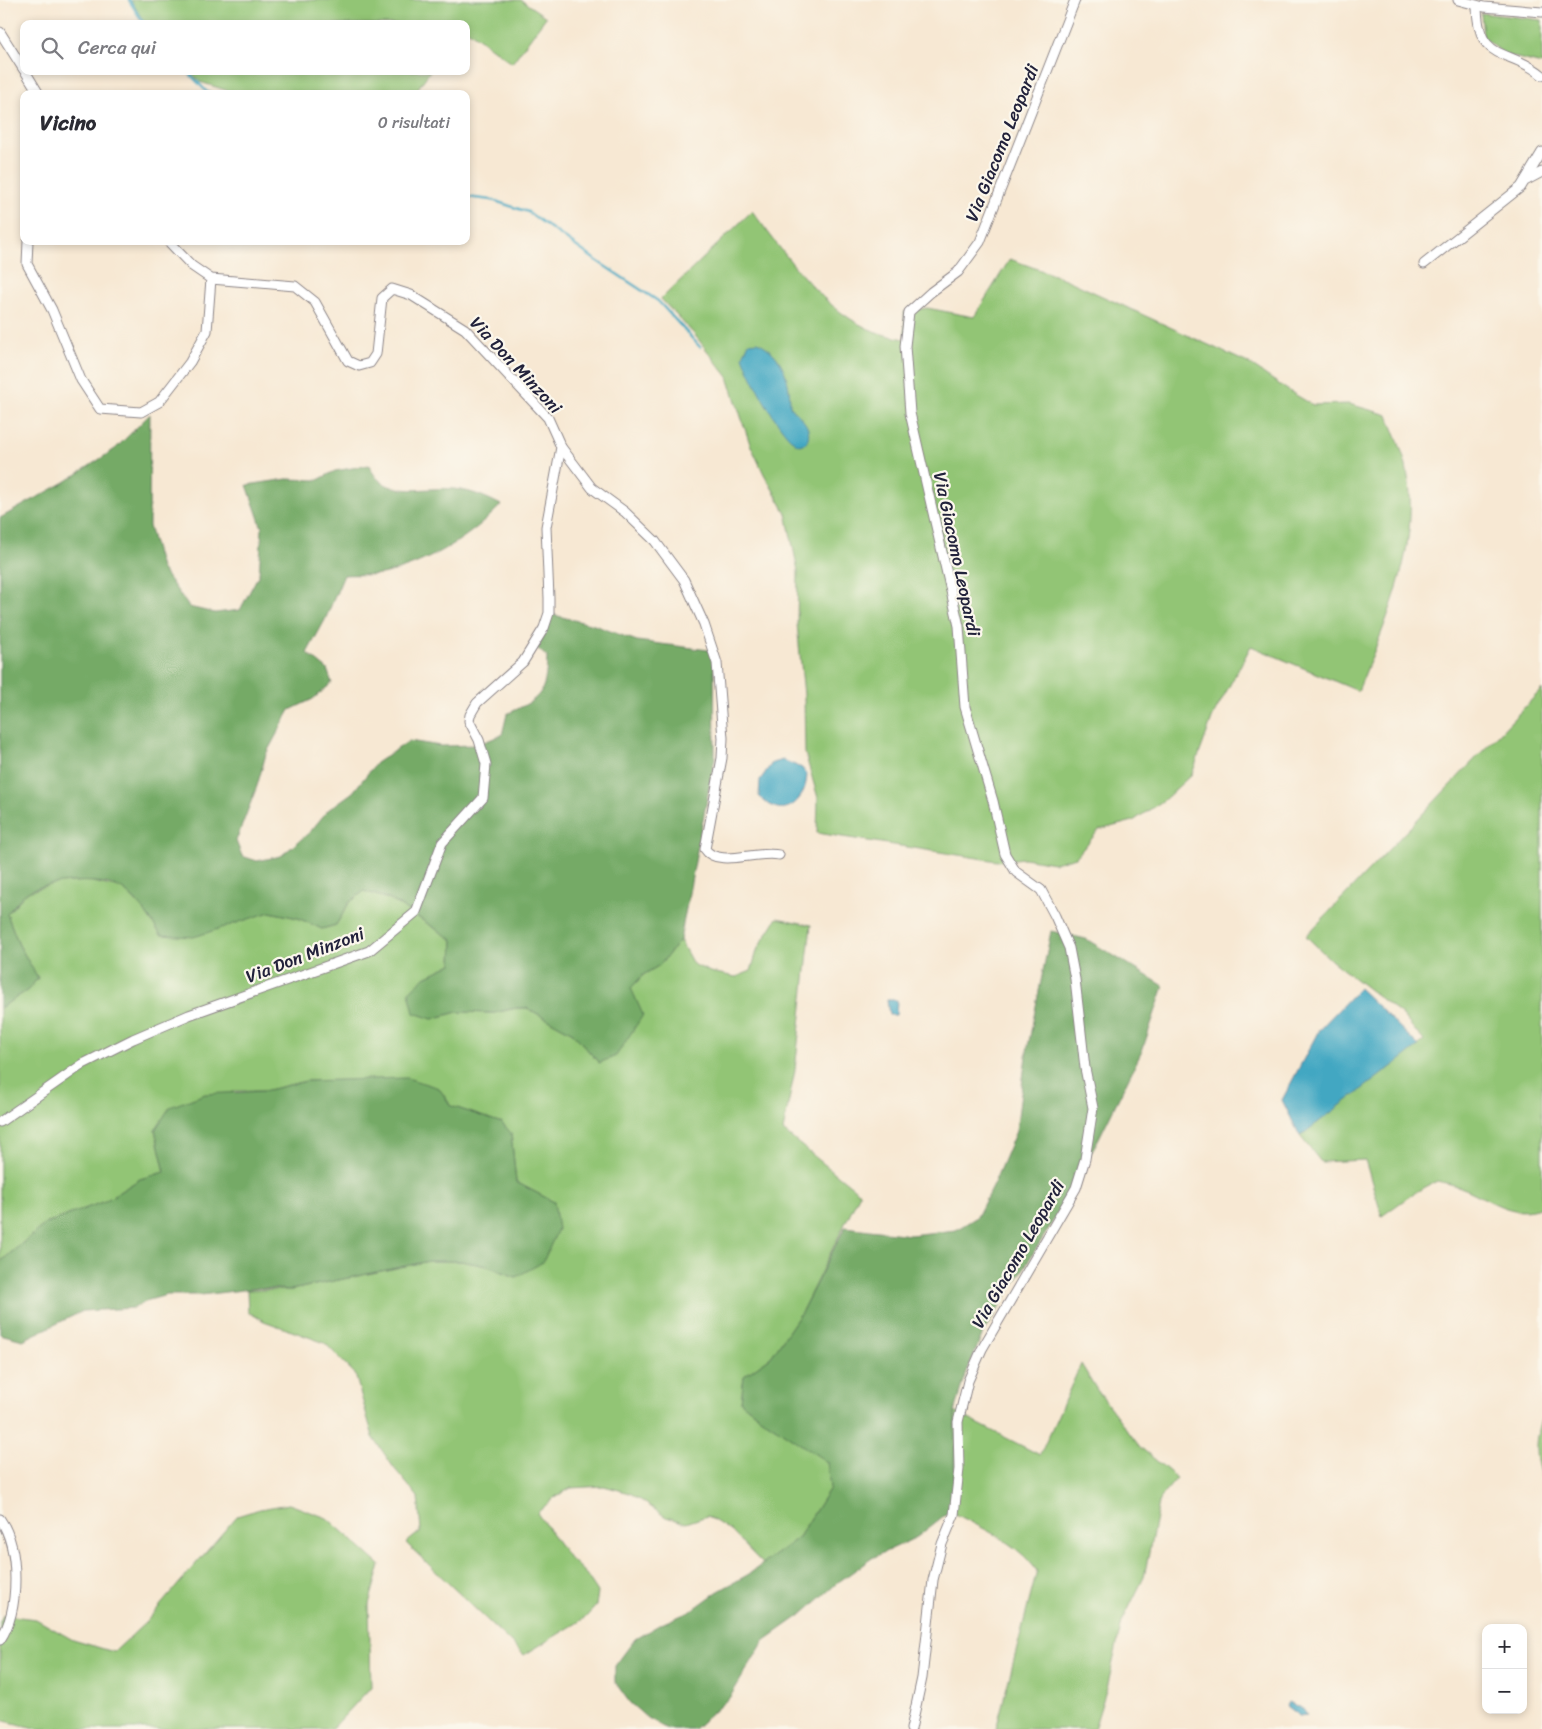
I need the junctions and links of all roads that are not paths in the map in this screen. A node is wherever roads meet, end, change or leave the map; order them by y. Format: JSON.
{"nodes":[{"id":1,"x":1075,"y":0,"type":"edge"},
{"id":2,"x":1458,"y":0,"type":"edge"},
{"id":3,"x":1478,"y":6,"type":"junction"},
{"id":4,"x":1542,"y":12,"type":"edge"},
{"id":5,"x":0,"y":32,"type":"edge"},
{"id":6,"x":20,"y":64,"type":"edge"},
{"id":7,"x":27,"y":75,"type":"edge"},
{"id":8,"x":1542,"y":75,"type":"edge"},
{"id":9,"x":36,"y":90,"type":"edge"},
{"id":10,"x":1542,"y":152,"type":"edge"},
{"id":11,"x":1542,"y":172,"type":"edge"},
{"id":12,"x":1525,"y":181,"type":"junction"},
{"id":13,"x":28,"y":245,"type":"edge"},
{"id":14,"x":172,"y":245,"type":"edge"},
{"id":15,"x":1424,"y":264,"type":"dead end"},
{"id":16,"x":211,"y":280,"type":"junction"},
{"id":17,"x":561,"y":447,"type":"junction"},
{"id":18,"x":779,"y":855,"type":"dead end"},
{"id":19,"x":0,"y":1122,"type":"edge"},
{"id":20,"x":0,"y":1519,"type":"edge"},
{"id":21,"x":0,"y":1640,"type":"edge"},
{"id":22,"x":912,"y":1729,"type":"edge"}],
"edges":[{"from":1,"to":22,"type":"street","name":"Via Giacomo Leopardi"},
{"from":2,"to":3,"type":"street"},
{"from":3,"to":4,"type":"street"},
{"from":3,"to":8,"type":"street"},
{"from":5,"to":6,"type":"street"},
{"from":7,"to":9,"type":"street"},
{"from":10,"to":12,"type":"street"},
{"from":11,"to":12,"type":"street"},
{"from":12,"to":15,"type":"street"},
{"from":13,"to":16,"type":"street"},
{"from":14,"to":16,"type":"street"},
{"from":16,"to":17,"type":"street","name":"Via Don Minzoni"},
{"from":17,"to":18,"type":"street"},
{"from":17,"to":19,"type":"street","name":"Via Don Minzoni"},
{"from":20,"to":21,"type":"street"}]}
